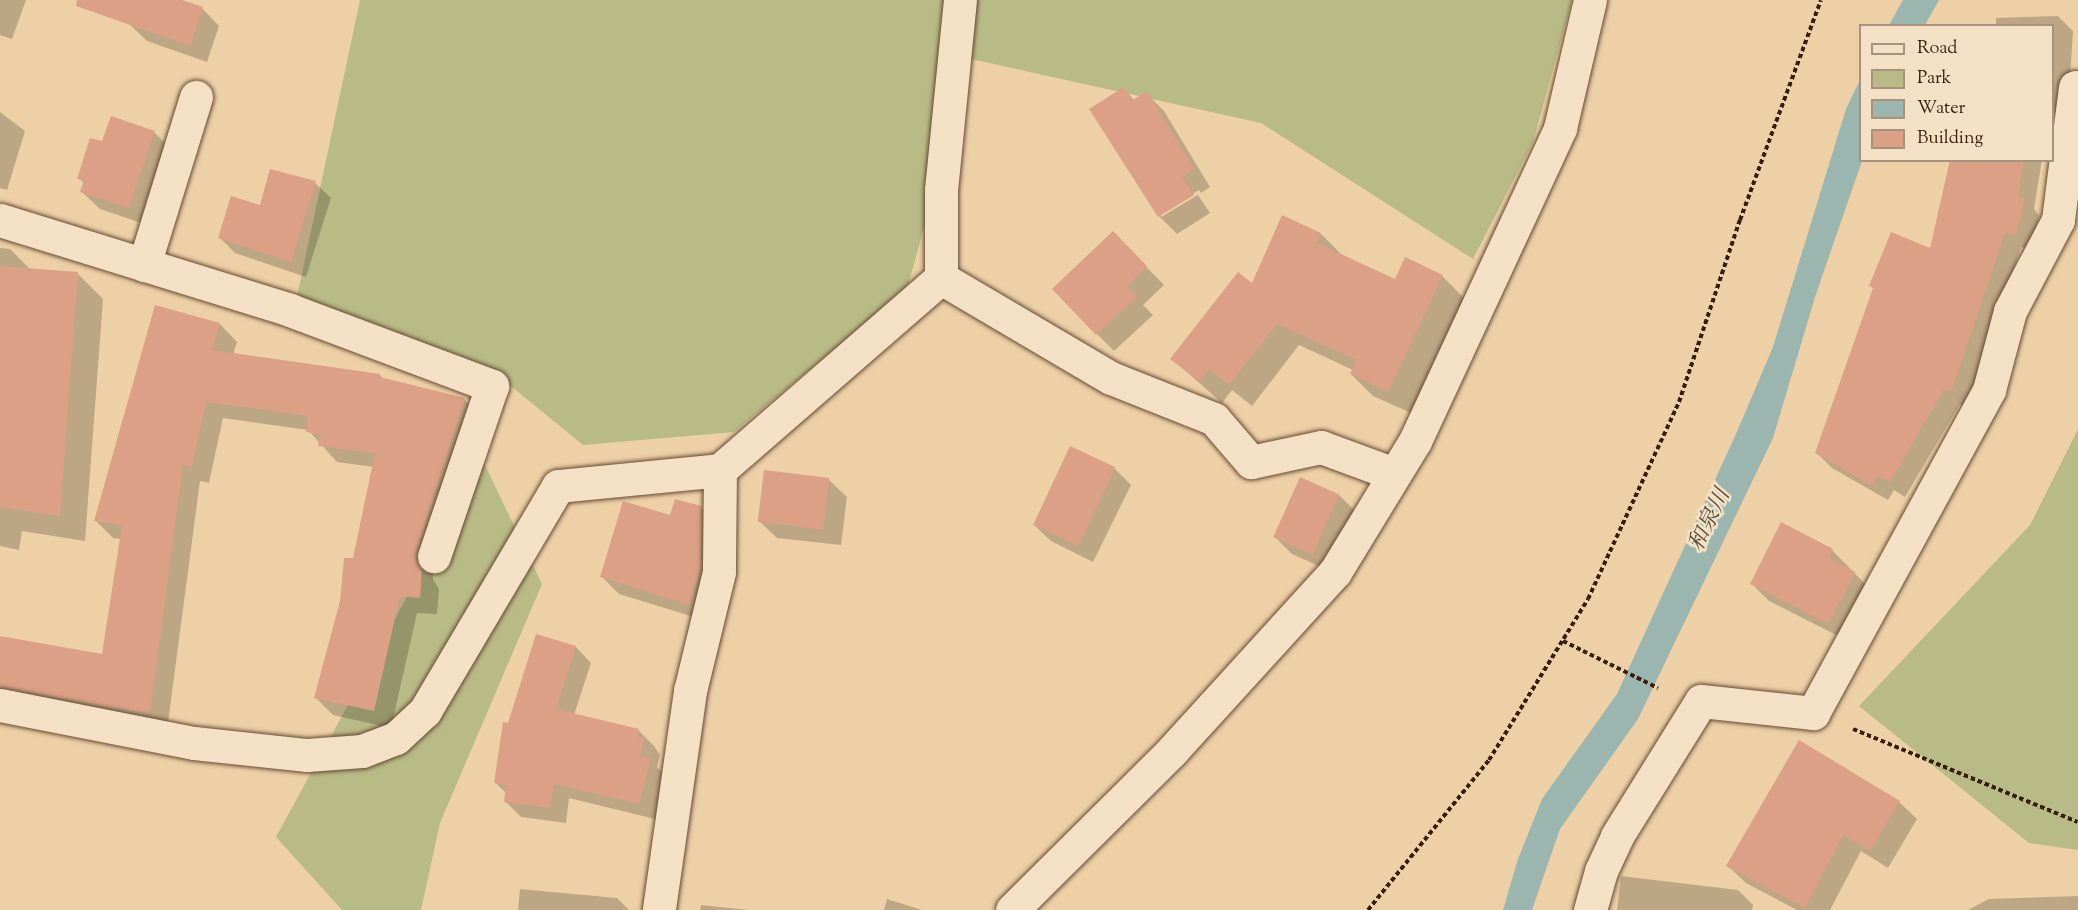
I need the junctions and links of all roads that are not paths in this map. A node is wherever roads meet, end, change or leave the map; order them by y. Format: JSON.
{"nodes":[{"id":1,"x":960,"y":0,"type":"edge"},
{"id":2,"x":1590,"y":0,"type":"edge"},
{"id":3,"x":2075,"y":87,"type":"dead end"},
{"id":4,"x":196,"y":97,"type":"dead end"},
{"id":5,"x":0,"y":220,"type":"edge"},
{"id":6,"x":144,"y":265,"type":"junction"},
{"id":7,"x":941,"y":278,"type":"junction"},
{"id":8,"x":720,"y":470,"type":"junction"},
{"id":9,"x":1394,"y":474,"type":"junction"},
{"id":10,"x":435,"y":556,"type":"dead end"},
{"id":11,"x":0,"y":705,"type":"edge"},
{"id":12,"x":659,"y":910,"type":"edge"},
{"id":13,"x":1012,"y":910,"type":"edge"},
{"id":14,"x":1590,"y":910,"type":"edge"}],
"edges":[{"from":1,"to":7,"type":"street"},
{"from":2,"to":9,"type":"street"},
{"from":3,"to":14,"type":"street"},
{"from":4,"to":6,"type":"street"},
{"from":5,"to":6,"type":"street"},
{"from":6,"to":10,"type":"street"},
{"from":7,"to":8,"type":"street"},
{"from":7,"to":9,"type":"street"},
{"from":8,"to":11,"type":"street"},
{"from":8,"to":12,"type":"street"},
{"from":9,"to":13,"type":"street"}]}
